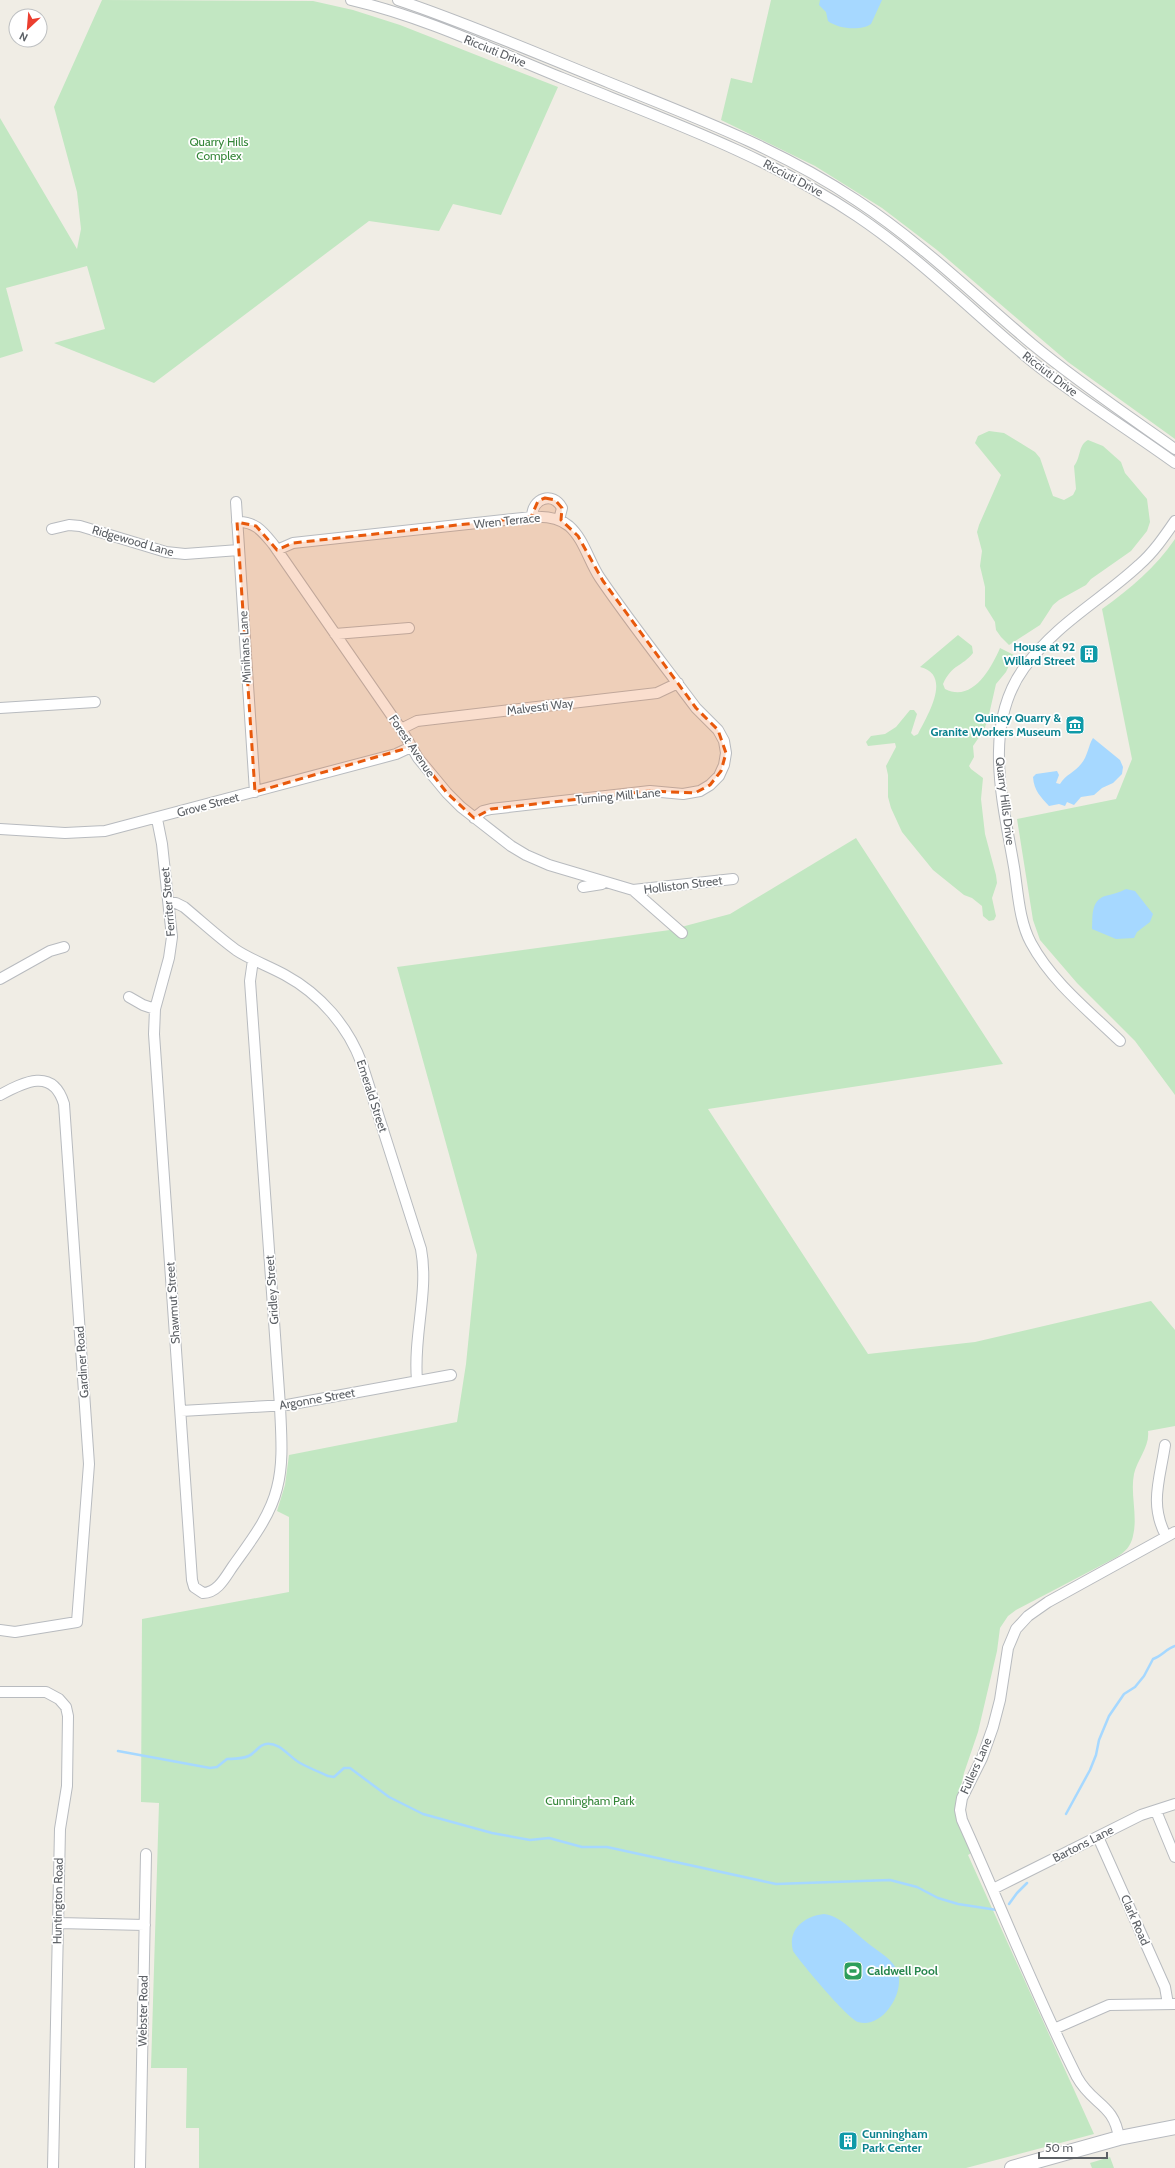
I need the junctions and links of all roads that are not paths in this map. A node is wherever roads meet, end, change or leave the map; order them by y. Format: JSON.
{"nodes":[{"id":1,"x":351,"y":0,"type":"edge"},
{"id":2,"x":398,"y":0,"type":"edge"},
{"id":3,"x":1175,"y":449,"type":"edge"},
{"id":4,"x":1175,"y":463,"type":"edge"},
{"id":5,"x":236,"y":502,"type":"dead end"},
{"id":6,"x":532,"y":517,"type":"junction"},
{"id":7,"x":559,"y":520,"type":"junction"},
{"id":8,"x":1175,"y":521,"type":"edge"},
{"id":9,"x":237,"y":522,"type":"junction"},
{"id":10,"x":52,"y":529,"type":"dead end"},
{"id":11,"x":239,"y":550,"type":"junction"},
{"id":12,"x":277,"y":550,"type":"junction"},
{"id":13,"x":409,"y":628,"type":"dead end"},
{"id":14,"x":335,"y":634,"type":"junction"},
{"id":15,"x":678,"y":683,"type":"junction"},
{"id":16,"x":95,"y":702,"type":"dead end"},
{"id":17,"x":0,"y":708,"type":"edge"},
{"id":18,"x":401,"y":729,"type":"junction"},
{"id":19,"x":411,"y":747,"type":"junction"},
{"id":20,"x":255,"y":792,"type":"junction"},
{"id":21,"x":474,"y":818,"type":"junction"},
{"id":22,"x":157,"y":819,"type":"junction"},
{"id":23,"x":0,"y":829,"type":"edge"},
{"id":24,"x":733,"y":879,"type":"dead end"},
{"id":25,"x":606,"y":884,"type":"junction"},
{"id":26,"x":584,"y":887,"type":"dead end"},
{"id":27,"x":633,"y":890,"type":"junction"},
{"id":28,"x":169,"y":903,"type":"junction"},
{"id":29,"x":682,"y":933,"type":"dead end"},
{"id":30,"x":64,"y":946,"type":"dead end"},
{"id":31,"x":253,"y":960,"type":"junction"},
{"id":32,"x":0,"y":979,"type":"edge"},
{"id":33,"x":129,"y":997,"type":"dead end"},
{"id":34,"x":155,"y":1008,"type":"junction"},
{"id":35,"x":1120,"y":1041,"type":"dead end"},
{"id":36,"x":0,"y":1095,"type":"edge"},
{"id":37,"x":451,"y":1375,"type":"dead end"},
{"id":38,"x":418,"y":1380,"type":"junction"},
{"id":39,"x":280,"y":1406,"type":"junction"},
{"id":40,"x":181,"y":1411,"type":"junction"},
{"id":41,"x":1165,"y":1445,"type":"dead end"},
{"id":42,"x":1170,"y":1534,"type":"edge"},
{"id":43,"x":203,"y":1593,"type":"joint"},
{"id":44,"x":0,"y":1630,"type":"edge"},
{"id":45,"x":0,"y":1692,"type":"edge"},
{"id":46,"x":1175,"y":1804,"type":"edge"},
{"id":47,"x":1156,"y":1811,"type":"junction"},
{"id":48,"x":1098,"y":1837,"type":"junction"},
{"id":49,"x":146,"y":1854,"type":"dead end"},
{"id":50,"x":1175,"y":1857,"type":"edge"},
{"id":51,"x":993,"y":1889,"type":"junction"},
{"id":52,"x":58,"y":1923,"type":"junction"},
{"id":53,"x":145,"y":1924,"type":"junction"},
{"id":54,"x":1172,"y":2004,"type":"edge"},
{"id":55,"x":1054,"y":2029,"type":"junction"},
{"id":56,"x":1175,"y":2127,"type":"edge"},
{"id":57,"x":1119,"y":2138,"type":"junction"},
{"id":58,"x":53,"y":2168,"type":"edge"},
{"id":59,"x":140,"y":2168,"type":"edge"},
{"id":60,"x":1012,"y":2168,"type":"edge"}],
"edges":[{"from":1,"to":4,"type":"street","name":"Ricciuti Drive"},
{"from":2,"to":3,"type":"street","name":"Ricciuti Drive"},
{"from":5,"to":9,"type":"street","name":"Minihans Lane"},
{"from":6,"to":7,"type":"street","name":"Wren Terrace"},
{"from":6,"to":7,"type":"street"},
{"from":6,"to":12,"type":"street","name":"Wren Terrace"},
{"from":7,"to":15,"type":"street","name":"Wren Terrace"},
{"from":8,"to":35,"type":"street","name":"Quarry Hills Drive"},
{"from":9,"to":11,"type":"street","name":"Minihans Lane"},
{"from":9,"to":12,"type":"street","name":"Forest Avenue"},
{"from":10,"to":11,"type":"street","name":"Ridgewood Lane"},
{"from":11,"to":20,"type":"street","name":"Minihans Lane"},
{"from":12,"to":14,"type":"street","name":"Forest Avenue"},
{"from":13,"to":14,"type":"street"},
{"from":14,"to":18,"type":"street","name":"Forest Avenue"},
{"from":15,"to":18,"type":"street","name":"Malvesti Way"},
{"from":15,"to":21,"type":"street","name":"Turning Mill Lane"},
{"from":16,"to":17,"type":"street"},
{"from":18,"to":19,"type":"street","name":"Forest Avenue"},
{"from":19,"to":20,"type":"street","name":"Grove Street"},
{"from":19,"to":21,"type":"street","name":"Forest Avenue"},
{"from":20,"to":22,"type":"street","name":"Grove Street"},
{"from":21,"to":25,"type":"street","name":"Forest Avenue"},
{"from":22,"to":23,"type":"street","name":"Grove Street"},
{"from":22,"to":28,"type":"street","name":"Ferriter Street"},
{"from":24,"to":27,"type":"street","name":"Holliston Street"},
{"from":25,"to":26,"type":"street"},
{"from":25,"to":27,"type":"street","name":"Forest Avenue"},
{"from":27,"to":29,"type":"street","name":"Forest Avenue"},
{"from":28,"to":31,"type":"street","name":"Emerald Street"},
{"from":28,"to":34,"type":"street","name":"Ferriter Street"},
{"from":30,"to":32,"type":"street"},
{"from":31,"to":38,"type":"street","name":"Emerald Street"},
{"from":31,"to":39,"type":"street","name":"Gridley Street"},
{"from":33,"to":34,"type":"street"},
{"from":34,"to":40,"type":"street","name":"Shawmut Street"},
{"from":36,"to":44,"type":"street","name":"Gardiner Road"},
{"from":37,"to":38,"type":"street","name":"Argonne Street"},
{"from":38,"to":39,"type":"street","name":"Argonne Street"},
{"from":39,"to":40,"type":"street","name":"Argonne Street"},
{"from":39,"to":43,"type":"street","name":"Gridley Street"},
{"from":40,"to":43,"type":"street","name":"Shawmut Street"},
{"from":41,"to":42,"type":"street","name":"Fullers Lane"},
{"from":42,"to":51,"type":"street","name":"Fullers Lane"},
{"from":45,"to":52,"type":"street","name":"Huntington Road"},
{"from":46,"to":47,"type":"street","name":"Bartons Lane"},
{"from":47,"to":48,"type":"street","name":"Bartons Lane"},
{"from":47,"to":50,"type":"street"},
{"from":48,"to":51,"type":"street","name":"Bartons Lane"},
{"from":48,"to":54,"type":"street","name":"Clark Road"},
{"from":49,"to":53,"type":"street","name":"Webster Road"},
{"from":51,"to":55,"type":"street","name":"Fullers Lane"},
{"from":52,"to":53,"type":"street"},
{"from":52,"to":58,"type":"street","name":"Huntington Road"},
{"from":53,"to":59,"type":"street","name":"Webster Road"},
{"from":54,"to":55,"type":"street"},
{"from":55,"to":57,"type":"street","name":"Fullers Lane"},
{"from":56,"to":57,"type":"street"},
{"from":57,"to":60,"type":"street"}]}
